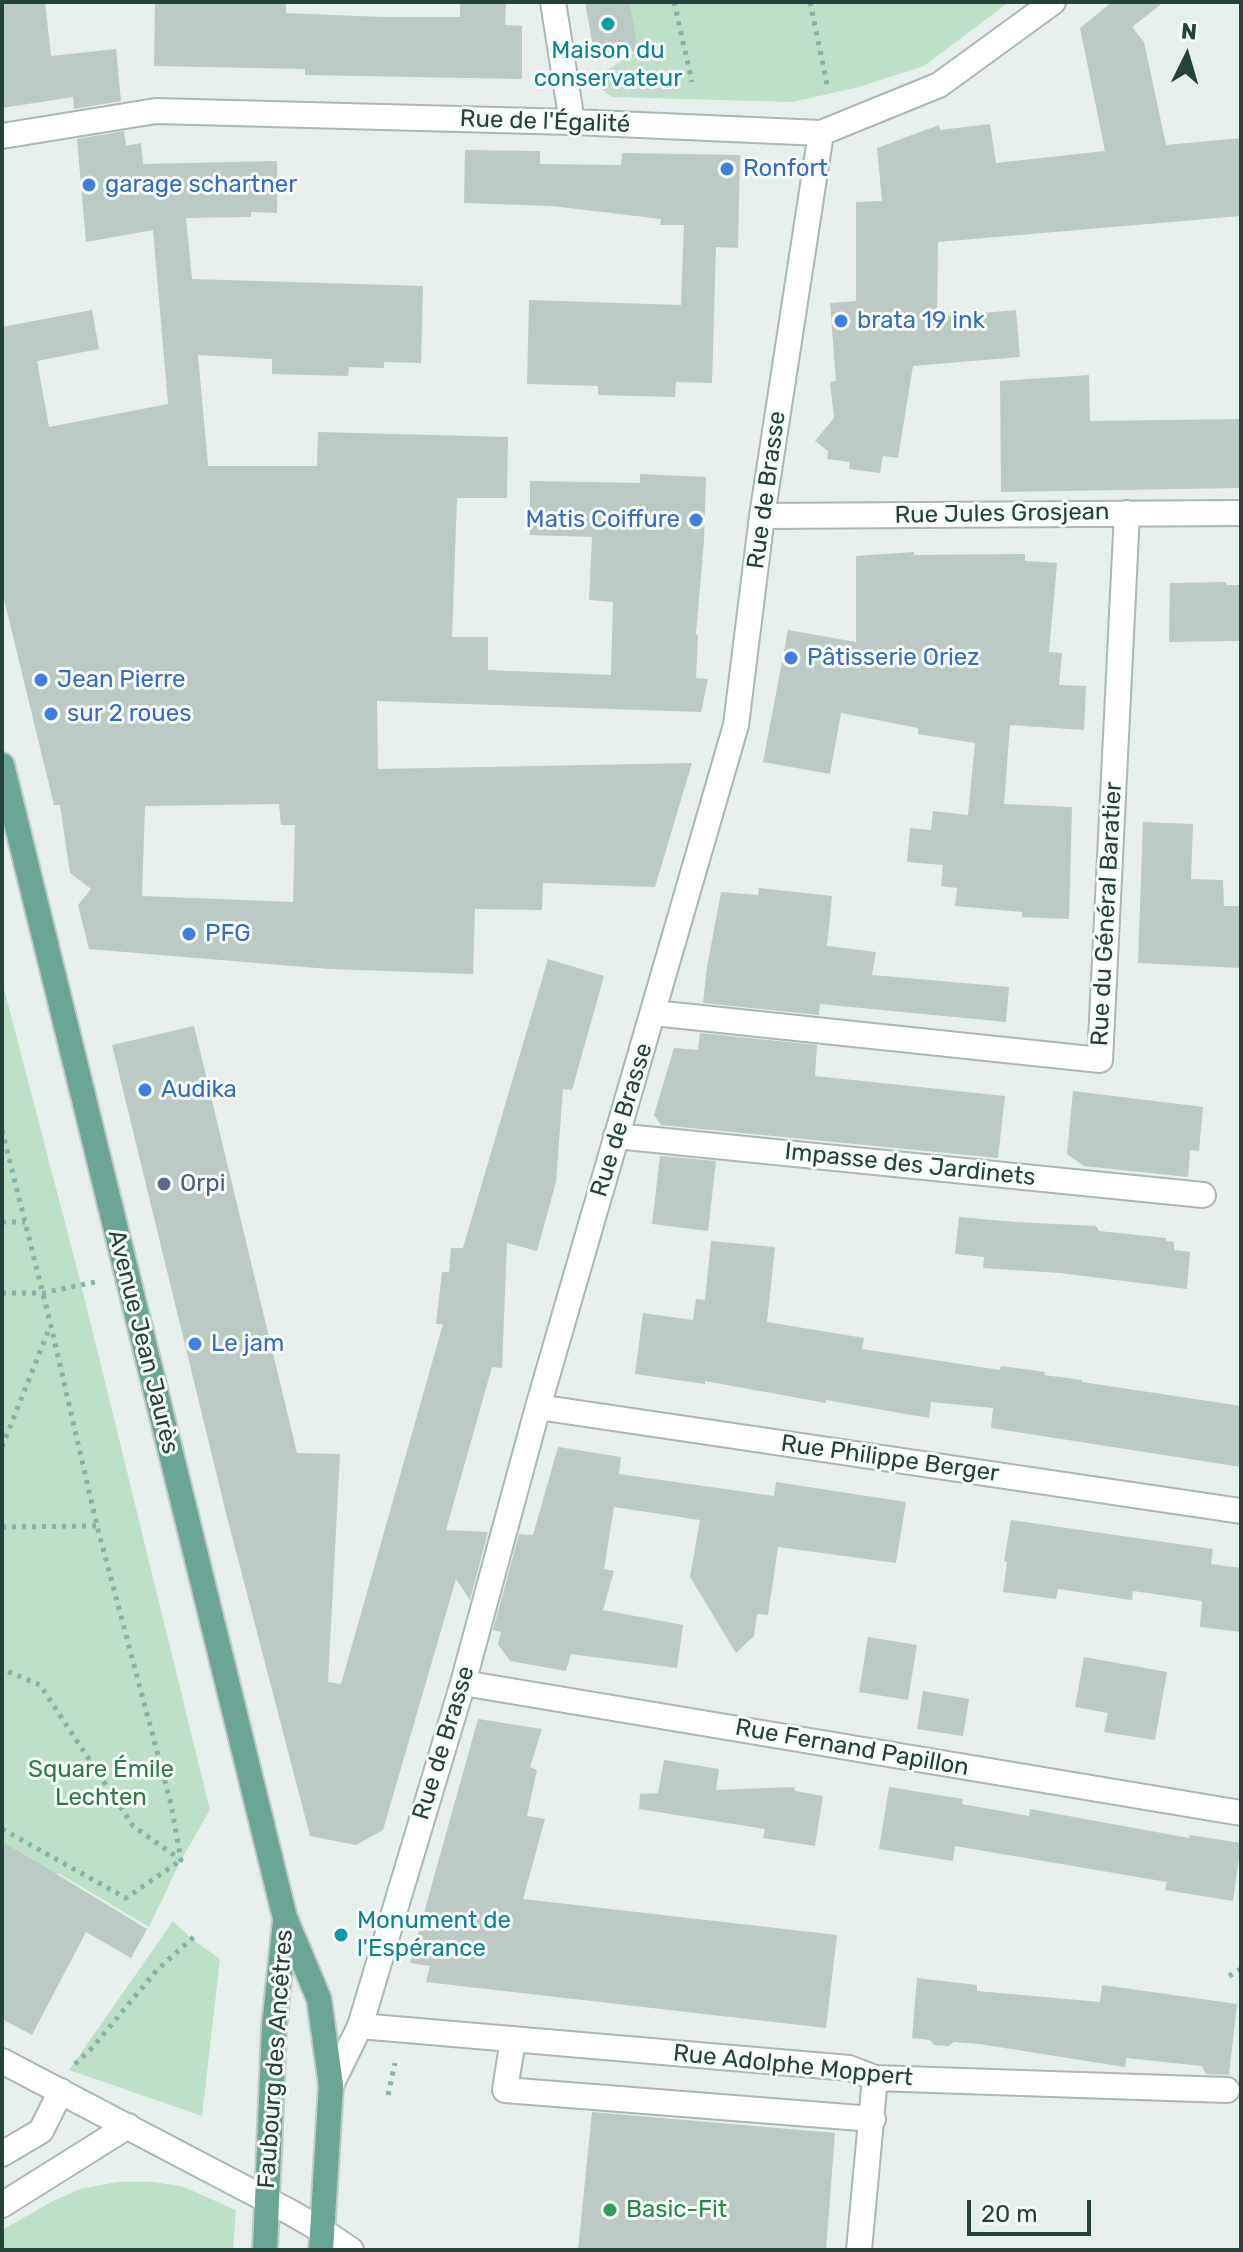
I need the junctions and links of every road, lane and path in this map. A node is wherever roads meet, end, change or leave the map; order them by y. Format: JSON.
{"nodes":[{"id":1,"x":553,"y":2,"type":"edge"},
{"id":2,"x":674,"y":2,"type":"edge"},
{"id":3,"x":810,"y":2,"type":"edge"},
{"id":4,"x":1053,"y":2,"type":"edge"},
{"id":5,"x":692,"y":82,"type":"dead end"},
{"id":6,"x":827,"y":84,"type":"dead end"},
{"id":7,"x":572,"y":122,"type":"junction"},
{"id":8,"x":821,"y":133,"type":"junction"},
{"id":9,"x":2,"y":136,"type":"edge"},
{"id":10,"x":1127,"y":513,"type":"junction"},
{"id":11,"x":1241,"y":513,"type":"edge"},
{"id":12,"x":762,"y":516,"type":"junction"},
{"id":13,"x":2,"y":765,"type":"edge"},
{"id":14,"x":654,"y":1013,"type":"junction"},
{"id":15,"x":2,"y":1130,"type":"edge"},
{"id":16,"x":616,"y":1136,"type":"junction"},
{"id":17,"x":1203,"y":1195,"type":"dead end"},
{"id":18,"x":2,"y":1222,"type":"edge"},
{"id":19,"x":25,"y":1222,"type":"junction"},
{"id":20,"x":127,"y":1275,"type":"junction"},
{"id":21,"x":2,"y":1293,"type":"edge"},
{"id":22,"x":43,"y":1293,"type":"junction"},
{"id":23,"x":51,"y":1326,"type":"junction"},
{"id":24,"x":538,"y":1407,"type":"junction"},
{"id":25,"x":2,"y":1447,"type":"edge"},
{"id":26,"x":1241,"y":1511,"type":"edge"},
{"id":27,"x":97,"y":1526,"type":"junction"},
{"id":28,"x":2,"y":1527,"type":"edge"},
{"id":29,"x":2,"y":1669,"type":"edge"},
{"id":30,"x":463,"y":1683,"type":"junction"},
{"id":31,"x":1241,"y":1813,"type":"edge"},
{"id":32,"x":2,"y":1829,"type":"edge"},
{"id":33,"x":181,"y":1860,"type":"junction"},
{"id":34,"x":285,"y":1918,"type":"junction"},
{"id":35,"x":197,"y":1934,"type":"dead end"},
{"id":36,"x":1241,"y":1969,"type":"edge"},
{"id":37,"x":1229,"y":1976,"type":"dead end"},
{"id":38,"x":360,"y":2026,"type":"junction"},
{"id":39,"x":513,"y":2039,"type":"junction"},
{"id":40,"x":2,"y":2061,"type":"edge"},
{"id":41,"x":875,"y":2078,"type":"junction"},
{"id":42,"x":331,"y":2085,"type":"junction"},
{"id":43,"x":56,"y":2088,"type":"junction"},
{"id":44,"x":1227,"y":2090,"type":"dead end"},
{"id":45,"x":873,"y":2119,"type":"junction"},
{"id":46,"x":128,"y":2126,"type":"junction"},
{"id":47,"x":2,"y":2154,"type":"edge"},
{"id":48,"x":267,"y":2200,"type":"junction"},
{"id":49,"x":2,"y":2205,"type":"edge"},
{"id":50,"x":322,"y":2240,"type":"edge"},
{"id":51,"x":265,"y":2250,"type":"edge"},
{"id":52,"x":351,"y":2250,"type":"edge"},
{"id":53,"x":859,"y":2250,"type":"edge"}],
"edges":[{"from":1,"to":7,"type":"street"},
{"from":2,"to":5,"type":"path"},
{"from":3,"to":6,"type":"path"},
{"from":4,"to":8,"type":"street","name":"Rue de l'Égalité"},
{"from":7,"to":8,"type":"street","name":"Rue de l'Égalité"},
{"from":7,"to":9,"type":"street","name":"Rue de l'Égalité"},
{"from":8,"to":12,"type":"street","name":"Rue de Brasse"},
{"from":10,"to":11,"type":"street","name":"Rue Jules Grosjean"},
{"from":10,"to":12,"type":"street","name":"Rue Jules Grosjean"},
{"from":10,"to":14,"type":"street","name":"Rue du Général Baratier"},
{"from":12,"to":14,"type":"street","name":"Rue de Brasse"},
{"from":13,"to":20,"type":"main road","name":"Avenue Jean Jaurès"},
{"from":14,"to":16,"type":"street","name":"Rue de Brasse"},
{"from":15,"to":19,"type":"path"},
{"from":16,"to":17,"type":"street","name":"Impasse des Jardinets"},
{"from":16,"to":24,"type":"street","name":"Rue de Brasse"},
{"from":18,"to":19,"type":"path"},
{"from":19,"to":22,"type":"path"},
{"from":20,"to":22,"type":"path"},
{"from":20,"to":34,"type":"main road","name":"Avenue Jean Jaurès"},
{"from":21,"to":22,"type":"path"},
{"from":22,"to":23,"type":"path"},
{"from":23,"to":25,"type":"path"},
{"from":23,"to":27,"type":"path"},
{"from":24,"to":26,"type":"street","name":"Rue Philippe Berger"},
{"from":24,"to":30,"type":"street","name":"Rue de Brasse"},
{"from":27,"to":28,"type":"path"},
{"from":27,"to":33,"type":"path"},
{"from":29,"to":33,"type":"path"},
{"from":30,"to":31,"type":"street","name":"Rue Fernand Papillon"},
{"from":30,"to":38,"type":"street","name":"Rue de Brasse"},
{"from":32,"to":33,"type":"path"},
{"from":34,"to":42,"type":"main road","name":"Faubourg des Ancêtres"},
{"from":34,"to":48,"type":"main road","name":"Faubourg des Ancêtres"},
{"from":35,"to":43,"type":"path"},
{"from":36,"to":37,"type":"path"},
{"from":38,"to":39,"type":"street","name":"Rue Adolphe Moppert"},
{"from":38,"to":42,"type":"street","name":"Rue de Brasse"},
{"from":39,"to":41,"type":"street","name":"Rue Adolphe Moppert"},
{"from":39,"to":45,"type":"street"},
{"from":40,"to":43,"type":"street"},
{"from":41,"to":44,"type":"street","name":"Rue Adolphe Moppert"},
{"from":41,"to":45,"type":"street"},
{"from":42,"to":50,"type":"main road","name":"Faubourg des Ancêtres"},
{"from":43,"to":46,"type":"street"},
{"from":43,"to":47,"type":"street"},
{"from":45,"to":53,"type":"street"},
{"from":46,"to":48,"type":"street"},
{"from":46,"to":49,"type":"street"},
{"from":48,"to":50,"type":"street"},
{"from":48,"to":51,"type":"main road","name":"Faubourg des Ancêtres"},
{"from":50,"to":52,"type":"street"}]}
